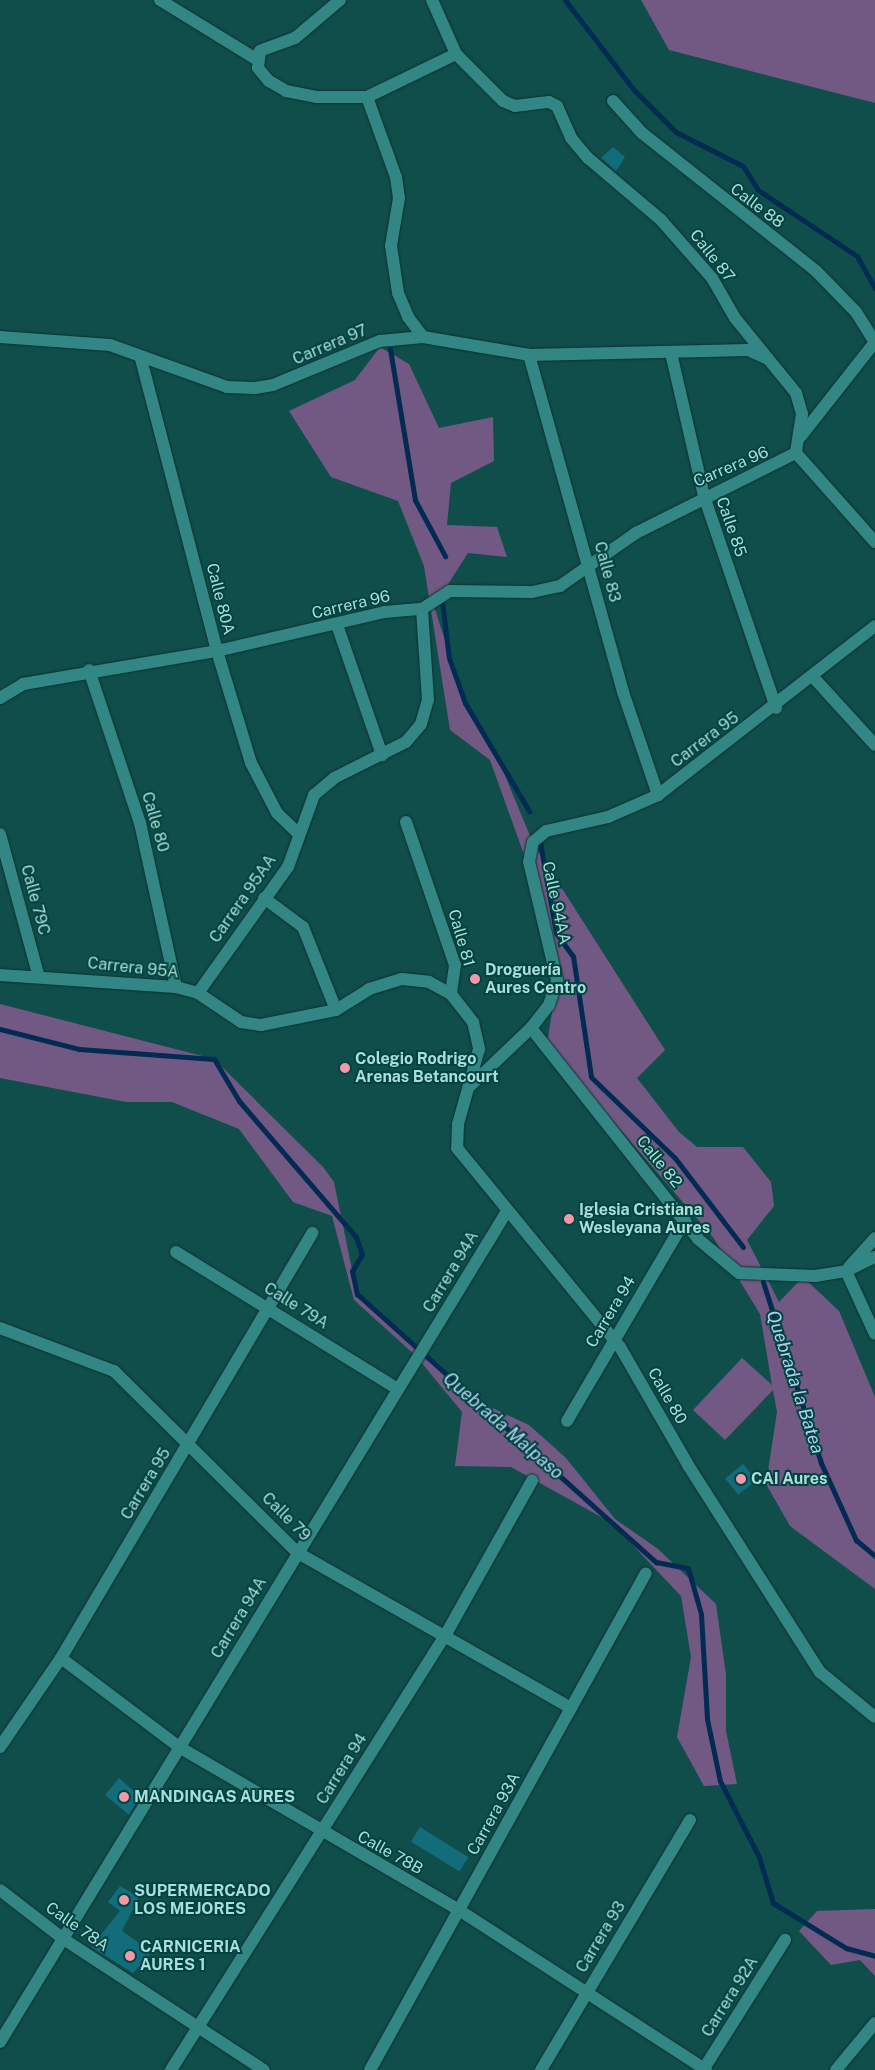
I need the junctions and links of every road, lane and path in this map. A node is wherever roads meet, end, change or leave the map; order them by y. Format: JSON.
{"nodes":[{"id":1,"x":160,"y":0,"type":"edge"},
{"id":2,"x":340,"y":0,"type":"edge"},
{"id":3,"x":432,"y":0,"type":"edge"},
{"id":4,"x":456,"y":54,"type":"junction"},
{"id":5,"x":256,"y":59,"type":"junction"},
{"id":6,"x":367,"y":97,"type":"junction"},
{"id":7,"x":613,"y":101,"type":"dead end"},
{"id":8,"x":0,"y":337,"type":"edge"},
{"id":9,"x":423,"y":337,"type":"junction"},
{"id":10,"x":875,"y":343,"type":"edge"},
{"id":11,"x":672,"y":353,"type":"junction"},
{"id":12,"x":529,"y":355,"type":"junction"},
{"id":13,"x":142,"y":359,"type":"junction"},
{"id":14,"x":768,"y":359,"type":"junction"},
{"id":15,"x":801,"y":436,"type":"junction"},
{"id":16,"x":796,"y":453,"type":"junction"},
{"id":17,"x":704,"y":496,"type":"junction"},
{"id":18,"x":875,"y":542,"type":"edge"},
{"id":19,"x":589,"y":565,"type":"junction"},
{"id":20,"x":422,"y":609,"type":"junction"},
{"id":21,"x":337,"y":625,"type":"junction"},
{"id":22,"x":875,"y":626,"type":"edge"},
{"id":23,"x":217,"y":651,"type":"junction"},
{"id":24,"x":88,"y":670,"type":"junction"},
{"id":25,"x":813,"y":677,"type":"junction"},
{"id":26,"x":0,"y":698,"type":"edge"},
{"id":27,"x":776,"y":708,"type":"junction"},
{"id":28,"x":875,"y":745,"type":"edge"},
{"id":29,"x":382,"y":755,"type":"junction"},
{"id":30,"x":658,"y":795,"type":"junction"},
{"id":31,"x":406,"y":822,"type":"dead end"},
{"id":32,"x":298,"y":833,"type":"junction"},
{"id":33,"x":0,"y":834,"type":"edge"},
{"id":34,"x":533,"y":842,"type":"joint"},
{"id":35,"x":264,"y":898,"type":"junction"},
{"id":36,"x":38,"y":974,"type":"junction"},
{"id":37,"x":0,"y":975,"type":"edge"},
{"id":38,"x":176,"y":987,"type":"junction"},
{"id":39,"x":198,"y":994,"type":"junction"},
{"id":40,"x":451,"y":994,"type":"junction"},
{"id":41,"x":336,"y":1010,"type":"junction"},
{"id":42,"x":531,"y":1028,"type":"junction"},
{"id":43,"x":469,"y":1087,"type":"junction"},
{"id":44,"x":507,"y":1211,"type":"junction"},
{"id":45,"x":685,"y":1220,"type":"junction"},
{"id":46,"x":312,"y":1233,"type":"dead end"},
{"id":47,"x":875,"y":1238,"type":"edge"},
{"id":48,"x":176,"y":1252,"type":"dead end"},
{"id":49,"x":875,"y":1257,"type":"edge"},
{"id":50,"x":846,"y":1270,"type":"junction"},
{"id":51,"x":268,"y":1307,"type":"junction"},
{"id":52,"x":873,"y":1327,"type":"edge"},
{"id":53,"x":0,"y":1328,"type":"edge"},
{"id":54,"x":614,"y":1338,"type":"junction"},
{"id":55,"x":398,"y":1389,"type":"junction"},
{"id":56,"x":567,"y":1421,"type":"dead end"},
{"id":57,"x":190,"y":1441,"type":"junction"},
{"id":58,"x":532,"y":1481,"type":"dead end"},
{"id":59,"x":298,"y":1553,"type":"junction"},
{"id":60,"x":646,"y":1574,"type":"dead end"},
{"id":61,"x":446,"y":1634,"type":"junction"},
{"id":62,"x":62,"y":1658,"type":"junction"},
{"id":63,"x":571,"y":1708,"type":"junction"},
{"id":64,"x":875,"y":1717,"type":"edge"},
{"id":65,"x":0,"y":1747,"type":"edge"},
{"id":66,"x":179,"y":1747,"type":"junction"},
{"id":67,"x":690,"y":1820,"type":"dead end"},
{"id":68,"x":320,"y":1833,"type":"junction"},
{"id":69,"x":0,"y":1890,"type":"edge"},
{"id":70,"x":459,"y":1910,"type":"junction"},
{"id":71,"x":62,"y":1938,"type":"junction"},
{"id":72,"x":785,"y":1940,"type":"dead end"},
{"id":73,"x":587,"y":1993,"type":"junction"},
{"id":74,"x":875,"y":2024,"type":"edge"},
{"id":75,"x":200,"y":2028,"type":"junction"},
{"id":76,"x":0,"y":2042,"type":"edge"},
{"id":77,"x":171,"y":2070,"type":"edge"},
{"id":78,"x":264,"y":2070,"type":"edge"},
{"id":79,"x":370,"y":2070,"type":"edge"},
{"id":80,"x":541,"y":2070,"type":"edge"},
{"id":81,"x":704,"y":2070,"type":"edge"},
{"id":82,"x":836,"y":2070,"type":"edge"}],
"edges":[{"from":1,"to":5,"type":"street"},
{"from":2,"to":5,"type":"street"},
{"from":3,"to":4,"type":"street"},
{"from":4,"to":6,"type":"street"},
{"from":4,"to":14,"type":"street","name":"Calle 87"},
{"from":5,"to":6,"type":"street"},
{"from":6,"to":9,"type":"street"},
{"from":7,"to":10,"type":"street","name":"Calle 88"},
{"from":8,"to":13,"type":"street","name":"Carrera 97"},
{"from":9,"to":12,"type":"street","name":"Carrera 97"},
{"from":9,"to":13,"type":"street","name":"Carrera 97"},
{"from":10,"to":15,"type":"street"},
{"from":11,"to":12,"type":"street","name":"Carrera 97"},
{"from":11,"to":14,"type":"street","name":"Carrera 97"},
{"from":11,"to":17,"type":"street","name":"Calle 85"},
{"from":12,"to":19,"type":"street","name":"Calle 83"},
{"from":13,"to":23,"type":"street","name":"Calle 80A"},
{"from":14,"to":15,"type":"street","name":"Calle 87"},
{"from":15,"to":16,"type":"street","name":"Calle 87"},
{"from":16,"to":17,"type":"street","name":"Carrera 96"},
{"from":16,"to":18,"type":"street"},
{"from":17,"to":19,"type":"street","name":"Carrera 96"},
{"from":17,"to":27,"type":"street","name":"Calle 85"},
{"from":19,"to":20,"type":"street","name":"Carrera 96"},
{"from":19,"to":30,"type":"street","name":"Calle 83"},
{"from":20,"to":21,"type":"street","name":"Carrera 96"},
{"from":20,"to":29,"type":"street","name":"Carrera 95AA"},
{"from":21,"to":23,"type":"street","name":"Carrera 96"},
{"from":21,"to":29,"type":"street"},
{"from":22,"to":25,"type":"street","name":"Carrera 95"},
{"from":23,"to":24,"type":"street","name":"Carrera 96"},
{"from":23,"to":32,"type":"street","name":"Calle 80A"},
{"from":24,"to":26,"type":"street","name":"Carrera 96"},
{"from":24,"to":38,"type":"street","name":"Calle 80"},
{"from":25,"to":27,"type":"street","name":"Carrera 95"},
{"from":25,"to":28,"type":"street"},
{"from":27,"to":30,"type":"street","name":"Carrera 95"},
{"from":29,"to":32,"type":"street","name":"Carrera 95AA"},
{"from":30,"to":34,"type":"street","name":"Carrera 95"},
{"from":31,"to":40,"type":"street","name":"Calle 81"},
{"from":32,"to":35,"type":"street","name":"Carrera 95AA"},
{"from":33,"to":36,"type":"street","name":"Calle 79C"},
{"from":34,"to":42,"type":"street","name":"Calle 94AA"},
{"from":35,"to":39,"type":"street","name":"Carrera 95AA"},
{"from":35,"to":41,"type":"street"},
{"from":36,"to":37,"type":"street","name":"Carrera 95A"},
{"from":36,"to":38,"type":"street","name":"Carrera 95A"},
{"from":38,"to":39,"type":"street","name":"Carrera 95A"},
{"from":39,"to":41,"type":"street","name":"Carrera 95A"},
{"from":40,"to":41,"type":"street","name":"Carrera 95A"},
{"from":40,"to":43,"type":"street"},
{"from":42,"to":43,"type":"street","name":"Calle 94AA"},
{"from":42,"to":45,"type":"street","name":"Calle 82"},
{"from":43,"to":44,"type":"street","name":"Calle 80"},
{"from":44,"to":54,"type":"street","name":"Calle 80"},
{"from":44,"to":55,"type":"street","name":"Carrera 94A"},
{"from":45,"to":50,"type":"street","name":"Calle 82"},
{"from":45,"to":54,"type":"street","name":"Carrera 94"},
{"from":46,"to":51,"type":"street","name":"Carrera 95"},
{"from":47,"to":50,"type":"street"},
{"from":48,"to":51,"type":"street","name":"Calle 79A"},
{"from":49,"to":50,"type":"street","name":"Calle 82"},
{"from":50,"to":52,"type":"street"},
{"from":51,"to":55,"type":"street","name":"Calle 79A"},
{"from":51,"to":57,"type":"street","name":"Carrera 95"},
{"from":53,"to":57,"type":"street","name":"Calle 79"},
{"from":54,"to":56,"type":"street","name":"Carrera 94"},
{"from":54,"to":64,"type":"street","name":"Calle 80"},
{"from":55,"to":59,"type":"street","name":"Carrera 94A"},
{"from":57,"to":59,"type":"street","name":"Calle 79"},
{"from":57,"to":62,"type":"street","name":"Carrera 95"},
{"from":58,"to":61,"type":"street","name":"Carrera 94"},
{"from":59,"to":61,"type":"street","name":"Calle 79"},
{"from":59,"to":66,"type":"street","name":"Carrera 94A"},
{"from":60,"to":63,"type":"street","name":"Carrera 93A"},
{"from":61,"to":63,"type":"street","name":"Calle 79"},
{"from":61,"to":68,"type":"street","name":"Carrera 94"},
{"from":62,"to":65,"type":"street","name":"Carrera 95"},
{"from":62,"to":66,"type":"street","name":"Calle 78B"},
{"from":63,"to":70,"type":"street","name":"Carrera 93A"},
{"from":66,"to":68,"type":"street","name":"Calle 78B"},
{"from":66,"to":71,"type":"street","name":"Carrera 94A"},
{"from":67,"to":73,"type":"street","name":"Carrera 93"},
{"from":68,"to":70,"type":"street","name":"Calle 78B"},
{"from":68,"to":75,"type":"street","name":"Carrera 94"},
{"from":69,"to":71,"type":"street","name":"Calle 78A"},
{"from":70,"to":73,"type":"street","name":"Calle 78B"},
{"from":70,"to":79,"type":"street","name":"Carrera 93A"},
{"from":71,"to":75,"type":"street","name":"Calle 78A"},
{"from":71,"to":76,"type":"street","name":"Carrera 94A"},
{"from":72,"to":81,"type":"street","name":"Carrera 92A"},
{"from":73,"to":80,"type":"street","name":"Carrera 93"},
{"from":73,"to":81,"type":"street","name":"Calle 78B"},
{"from":74,"to":82,"type":"street"},
{"from":75,"to":77,"type":"street","name":"Carrera 94"},
{"from":75,"to":78,"type":"street","name":"Calle 78A"}]}
